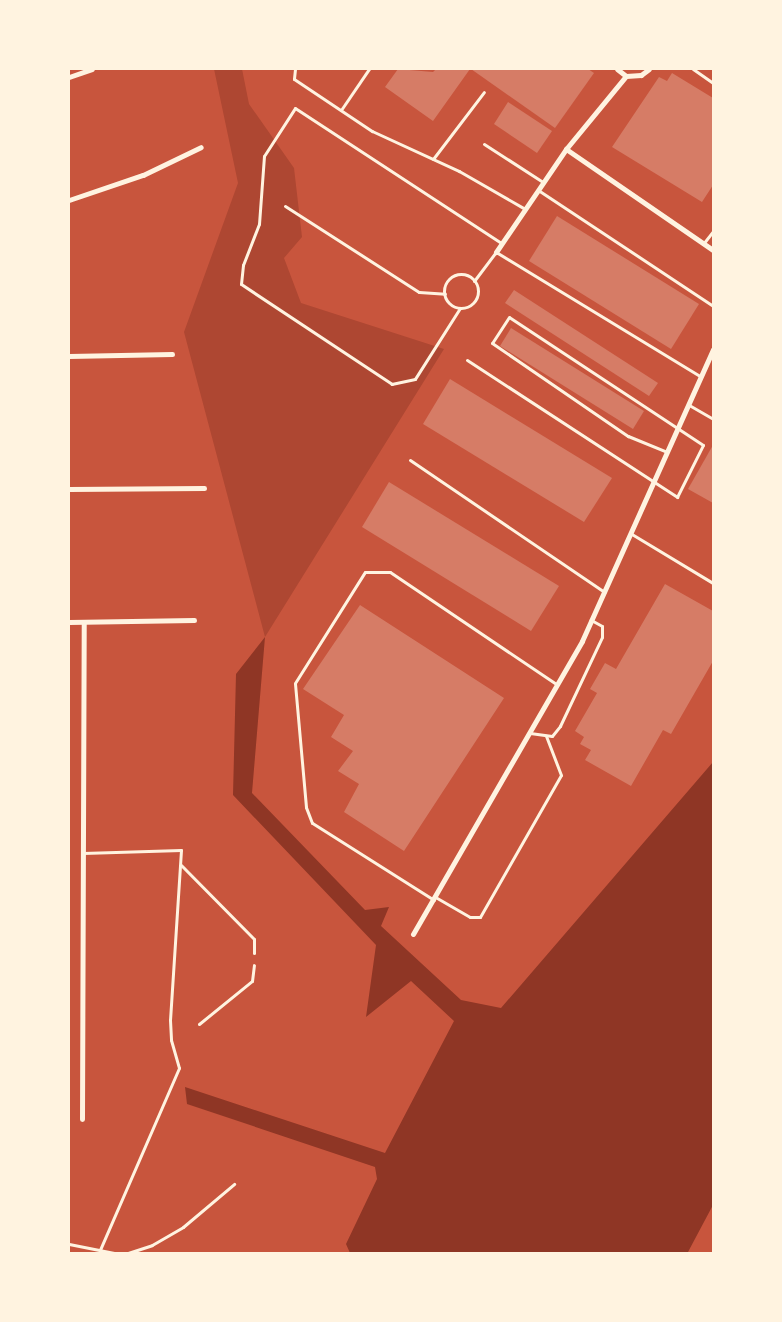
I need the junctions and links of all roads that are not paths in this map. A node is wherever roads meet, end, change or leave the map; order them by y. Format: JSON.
{"nodes":[{"id":1,"x":92,"y":69,"type":"edge"},
{"id":2,"x":295,"y":69,"type":"edge"},
{"id":3,"x":369,"y":69,"type":"edge"},
{"id":4,"x":617,"y":69,"type":"edge"},
{"id":5,"x":649,"y":69,"type":"edge"},
{"id":6,"x":693,"y":69,"type":"edge"},
{"id":7,"x":626,"y":76,"type":"junction"},
{"id":8,"x":69,"y":77,"type":"edge"},
{"id":9,"x":713,"y":82,"type":"edge"},
{"id":10,"x":483,"y":92,"type":"dead end"},
{"id":11,"x":341,"y":110,"type":"junction"},
{"id":12,"x":484,"y":144,"type":"dead end"},
{"id":13,"x":201,"y":147,"type":"dead end"},
{"id":14,"x":566,"y":149,"type":"junction"},
{"id":15,"x":433,"y":159,"type":"junction"},
{"id":16,"x":543,"y":182,"type":"junction"},
{"id":17,"x":538,"y":190,"type":"junction"},
{"id":18,"x":69,"y":200,"type":"edge"},
{"id":19,"x":285,"y":206,"type":"dead end"},
{"id":20,"x":525,"y":209,"type":"junction"},
{"id":21,"x":713,"y":231,"type":"edge"},
{"id":22,"x":502,"y":243,"type":"junction"},
{"id":23,"x":704,"y":244,"type":"junction"},
{"id":24,"x":713,"y":250,"type":"edge"},
{"id":25,"x":496,"y":252,"type":"junction"},
{"id":26,"x":474,"y":281,"type":"junction"},
{"id":27,"x":445,"y":294,"type":"junction"},
{"id":28,"x":713,"y":306,"type":"edge"},
{"id":29,"x":460,"y":308,"type":"junction"},
{"id":30,"x":713,"y":349,"type":"edge"},
{"id":31,"x":172,"y":354,"type":"dead end"},
{"id":32,"x":69,"y":356,"type":"edge"},
{"id":33,"x":467,"y":360,"type":"dead end"},
{"id":34,"x":700,"y":376,"type":"junction"},
{"id":35,"x":687,"y":404,"type":"junction"},
{"id":36,"x":713,"y":419,"type":"edge"},
{"id":37,"x":675,"y":429,"type":"junction"},
{"id":38,"x":668,"y":453,"type":"junction"},
{"id":39,"x":410,"y":460,"type":"dead end"},
{"id":40,"x":654,"y":479,"type":"junction"},
{"id":41,"x":204,"y":488,"type":"dead end"},
{"id":42,"x":69,"y":489,"type":"edge"},
{"id":43,"x":630,"y":533,"type":"junction"},
{"id":44,"x":713,"y":583,"type":"edge"},
{"id":45,"x":604,"y":592,"type":"junction"},
{"id":46,"x":194,"y":620,"type":"dead end"},
{"id":47,"x":591,"y":620,"type":"junction"},
{"id":48,"x":69,"y":622,"type":"edge"},
{"id":49,"x":84,"y":622,"type":"junction"},
{"id":50,"x":557,"y":685,"type":"junction"},
{"id":51,"x":530,"y":733,"type":"junction"},
{"id":52,"x":546,"y":736,"type":"junction"},
{"id":53,"x":83,"y":853,"type":"junction"},
{"id":54,"x":181,"y":865,"type":"junction"},
{"id":55,"x":436,"y":899,"type":"junction"},
{"id":56,"x":413,"y":934,"type":"dead end"},
{"id":57,"x":254,"y":953,"type":"dead end"},
{"id":58,"x":254,"y":965,"type":"dead end"},
{"id":59,"x":199,"y":1024,"type":"dead end"},
{"id":60,"x":82,"y":1119,"type":"dead end"},
{"id":61,"x":234,"y":1184,"type":"dead end"},
{"id":62,"x":69,"y":1244,"type":"edge"},
{"id":63,"x":100,"y":1250,"type":"junction"},
{"id":64,"x":114,"y":1253,"type":"edge"},
{"id":65,"x":128,"y":1253,"type":"edge"}],
"edges":[{"from":1,"to":8,"type":"street"},
{"from":2,"to":11,"type":"lane"},
{"from":3,"to":11,"type":"lane"},
{"from":4,"to":7,"type":"street"},
{"from":5,"to":7,"type":"street"},
{"from":6,"to":9,"type":"lane"},
{"from":7,"to":14,"type":"street"},
{"from":10,"to":15,"type":"lane"},
{"from":11,"to":15,"type":"lane"},
{"from":12,"to":16,"type":"lane"},
{"from":13,"to":18,"type":"street"},
{"from":14,"to":16,"type":"street"},
{"from":14,"to":23,"type":"street"},
{"from":15,"to":20,"type":"lane"},
{"from":16,"to":17,"type":"street"},
{"from":17,"to":20,"type":"street"},
{"from":17,"to":28,"type":"lane"},
{"from":19,"to":27,"type":"lane"},
{"from":20,"to":22,"type":"street"},
{"from":21,"to":23,"type":"lane"},
{"from":22,"to":25,"type":"street"},
{"from":22,"to":29,"type":"lane"},
{"from":23,"to":24,"type":"street"},
{"from":25,"to":26,"type":"lane"},
{"from":25,"to":34,"type":"lane"},
{"from":26,"to":27,"type":"lane"},
{"from":26,"to":29,"type":"lane"},
{"from":27,"to":29,"type":"lane"},
{"from":30,"to":34,"type":"street"},
{"from":31,"to":32,"type":"street"},
{"from":33,"to":40,"type":"lane"},
{"from":34,"to":35,"type":"street"},
{"from":35,"to":36,"type":"lane"},
{"from":35,"to":37,"type":"street"},
{"from":37,"to":38,"type":"street"},
{"from":37,"to":38,"type":"lane"},
{"from":37,"to":40,"type":"lane"},
{"from":38,"to":40,"type":"street"},
{"from":39,"to":45,"type":"lane"},
{"from":40,"to":43,"type":"street"},
{"from":41,"to":42,"type":"street"},
{"from":43,"to":44,"type":"lane"},
{"from":43,"to":45,"type":"street"},
{"from":45,"to":47,"type":"street"},
{"from":46,"to":49,"type":"street"},
{"from":47,"to":50,"type":"street"},
{"from":47,"to":52,"type":"lane"},
{"from":48,"to":49,"type":"street"},
{"from":49,"to":53,"type":"street"},
{"from":50,"to":51,"type":"street"},
{"from":50,"to":55,"type":"lane"},
{"from":51,"to":52,"type":"lane"},
{"from":51,"to":55,"type":"street"},
{"from":52,"to":55,"type":"lane"},
{"from":53,"to":54,"type":"lane"},
{"from":53,"to":60,"type":"street"},
{"from":54,"to":57,"type":"lane"},
{"from":54,"to":63,"type":"lane"},
{"from":55,"to":56,"type":"street"},
{"from":58,"to":59,"type":"lane"},
{"from":61,"to":65,"type":"lane"},
{"from":62,"to":63,"type":"lane"},
{"from":63,"to":64,"type":"lane"}]}
